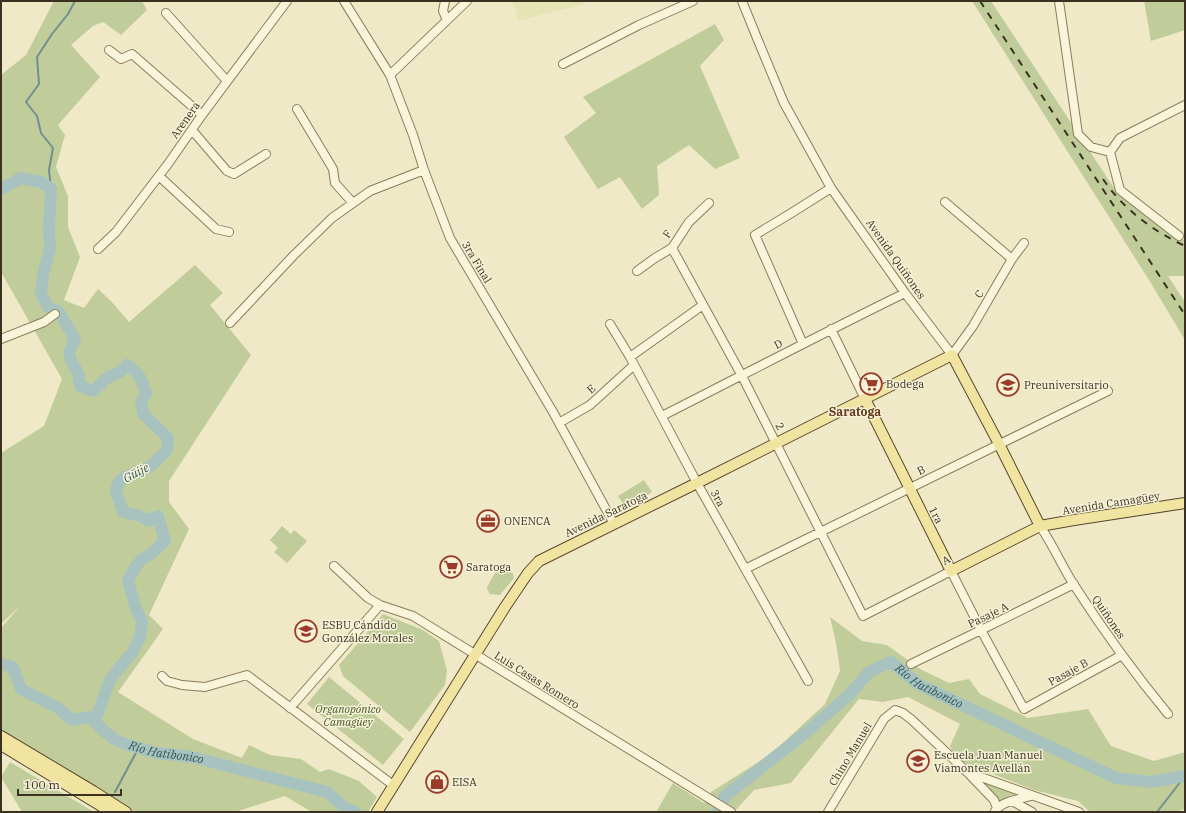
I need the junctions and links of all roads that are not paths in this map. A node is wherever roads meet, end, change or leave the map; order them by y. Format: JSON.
{"nodes":[{"id":1,"x":287,"y":1,"type":"edge"},
{"id":2,"x":344,"y":1,"type":"edge"},
{"id":3,"x":445,"y":1,"type":"edge"},
{"id":4,"x":466,"y":1,"type":"edge"},
{"id":5,"x":692,"y":1,"type":"edge"},
{"id":6,"x":742,"y":1,"type":"edge"},
{"id":7,"x":1058,"y":1,"type":"edge"},
{"id":8,"x":166,"y":13,"type":"dead end"},
{"id":9,"x":447,"y":20,"type":"junction"},
{"id":10,"x":109,"y":50,"type":"dead end"},
{"id":11,"x":563,"y":64,"type":"dead end"},
{"id":12,"x":390,"y":75,"type":"junction"},
{"id":13,"x":227,"y":81,"type":"junction"},
{"id":14,"x":1185,"y":104,"type":"edge"},
{"id":15,"x":297,"y":109,"type":"dead end"},
{"id":16,"x":202,"y":115,"type":"junction"},
{"id":17,"x":192,"y":130,"type":"junction"},
{"id":18,"x":1110,"y":152,"type":"junction"},
{"id":19,"x":266,"y":154,"type":"dead end"},
{"id":20,"x":424,"y":170,"type":"junction"},
{"id":21,"x":159,"y":176,"type":"junction"},
{"id":22,"x":831,"y":188,"type":"junction"},
{"id":23,"x":945,"y":202,"type":"dead end"},
{"id":24,"x":353,"y":203,"type":"junction"},
{"id":25,"x":709,"y":203,"type":"dead end"},
{"id":26,"x":229,"y":232,"type":"dead end"},
{"id":27,"x":1179,"y":236,"type":"dead end"},
{"id":28,"x":1024,"y":244,"type":"dead end"},
{"id":29,"x":672,"y":248,"type":"junction"},
{"id":30,"x":98,"y":249,"type":"dead end"},
{"id":31,"x":1012,"y":260,"type":"junction"},
{"id":32,"x":637,"y":271,"type":"dead end"},
{"id":33,"x":905,"y":293,"type":"junction"},
{"id":34,"x":703,"y":305,"type":"junction"},
{"id":35,"x":55,"y":314,"type":"dead end"},
{"id":36,"x":230,"y":323,"type":"dead end"},
{"id":37,"x":610,"y":324,"type":"dead end"},
{"id":38,"x":831,"y":329,"type":"junction"},
{"id":39,"x":1,"y":339,"type":"edge"},
{"id":40,"x":803,"y":344,"type":"junction"},
{"id":41,"x":952,"y":355,"type":"junction"},
{"id":42,"x":630,"y":358,"type":"junction"},
{"id":43,"x":634,"y":365,"type":"junction"},
{"id":44,"x":742,"y":376,"type":"junction"},
{"id":45,"x":1108,"y":391,"type":"dead end"},
{"id":46,"x":865,"y":399,"type":"junction"},
{"id":47,"x":662,"y":416,"type":"junction"},
{"id":48,"x":559,"y":423,"type":"junction"},
{"id":49,"x":776,"y":442,"type":"junction"},
{"id":50,"x":999,"y":444,"type":"junction"},
{"id":51,"x":697,"y":483,"type":"junction"},
{"id":52,"x":910,"y":488,"type":"junction"},
{"id":53,"x":1185,"y":504,"type":"edge"},
{"id":54,"x":614,"y":524,"type":"junction"},
{"id":55,"x":1040,"y":526,"type":"junction"},
{"id":56,"x":821,"y":532,"type":"junction"},
{"id":57,"x":334,"y":566,"type":"dead end"},
{"id":58,"x":745,"y":570,"type":"junction"},
{"id":59,"x":951,"y":571,"type":"junction"},
{"id":60,"x":1074,"y":584,"type":"junction"},
{"id":61,"x":380,"y":605,"type":"junction"},
{"id":62,"x":863,"y":616,"type":"joint"},
{"id":63,"x":982,"y":630,"type":"junction"},
{"id":64,"x":476,"y":655,"type":"junction"},
{"id":65,"x":1122,"y":655,"type":"junction"},
{"id":66,"x":911,"y":664,"type":"dead end"},
{"id":67,"x":162,"y":676,"type":"dead end"},
{"id":68,"x":808,"y":682,"type":"dead end"},
{"id":69,"x":290,"y":708,"type":"junction"},
{"id":70,"x":1024,"y":709,"type":"joint"},
{"id":71,"x":1168,"y":714,"type":"dead end"},
{"id":72,"x":4,"y":742,"type":"edge"},
{"id":73,"x":967,"y":772,"type":"junction"},
{"id":74,"x":393,"y":785,"type":"junction"},
{"id":75,"x":1032,"y":796,"type":"junction"},
{"id":76,"x":1012,"y":801,"type":"junction"},
{"id":77,"x":378,"y":810,"type":"edge"},
{"id":78,"x":996,"y":810,"type":"edge"},
{"id":79,"x":729,"y":811,"type":"edge"},
{"id":80,"x":111,"y":812,"type":"edge"},
{"id":81,"x":126,"y":812,"type":"edge"},
{"id":82,"x":828,"y":812,"type":"edge"},
{"id":83,"x":1032,"y":812,"type":"edge"},
{"id":84,"x":1079,"y":812,"type":"edge"}],
"edges":[{"from":1,"to":13,"type":"street","name":"Arenera"},
{"from":2,"to":12,"type":"street","name":"3ra Final"},
{"from":3,"to":9,"type":"street"},
{"from":4,"to":9,"type":"street"},
{"from":5,"to":11,"type":"street"},
{"from":6,"to":22,"type":"street","name":"Avenida Quiñones"},
{"from":7,"to":18,"type":"street"},
{"from":8,"to":13,"type":"street"},
{"from":9,"to":12,"type":"street"},
{"from":10,"to":16,"type":"street"},
{"from":12,"to":20,"type":"street","name":"3ra Final"},
{"from":13,"to":16,"type":"street","name":"Arenera"},
{"from":14,"to":18,"type":"street"},
{"from":15,"to":24,"type":"street"},
{"from":16,"to":17,"type":"street","name":"Arenera"},
{"from":17,"to":19,"type":"street"},
{"from":17,"to":21,"type":"street","name":"Arenera"},
{"from":18,"to":27,"type":"street"},
{"from":20,"to":24,"type":"street"},
{"from":20,"to":48,"type":"street","name":"3ra Final"},
{"from":21,"to":26,"type":"street"},
{"from":21,"to":30,"type":"street","name":"Arenera"},
{"from":22,"to":33,"type":"street","name":"Avenida Quiñones"},
{"from":22,"to":40,"type":"street"},
{"from":23,"to":31,"type":"street"},
{"from":24,"to":36,"type":"street"},
{"from":25,"to":29,"type":"street","name":"F"},
{"from":28,"to":31,"type":"street","name":"C"},
{"from":29,"to":32,"type":"street","name":"F"},
{"from":29,"to":34,"type":"street","name":"2"},
{"from":31,"to":41,"type":"street","name":"C"},
{"from":33,"to":38,"type":"street","name":"D"},
{"from":33,"to":41,"type":"street","name":"Avenida Quiñones"},
{"from":34,"to":42,"type":"street"},
{"from":34,"to":44,"type":"street","name":"2"},
{"from":35,"to":39,"type":"street"},
{"from":37,"to":42,"type":"street","name":"3ra"},
{"from":38,"to":40,"type":"street","name":"D"},
{"from":38,"to":46,"type":"street","name":"1ra"},
{"from":40,"to":44,"type":"street","name":"D"},
{"from":41,"to":46,"type":"main road","name":"Avenida Saratoga"},
{"from":41,"to":50,"type":"main road","name":"Avenida Quiñones"},
{"from":42,"to":43,"type":"street","name":"3ra"},
{"from":43,"to":47,"type":"street","name":"3ra"},
{"from":43,"to":48,"type":"street","name":"E"},
{"from":44,"to":47,"type":"street","name":"D"},
{"from":44,"to":49,"type":"street","name":"2"},
{"from":45,"to":50,"type":"street","name":"B"},
{"from":46,"to":49,"type":"main road","name":"Avenida Saratoga"},
{"from":46,"to":52,"type":"main road","name":"1ra"},
{"from":47,"to":51,"type":"street","name":"3ra"},
{"from":48,"to":54,"type":"street","name":"3ra Final"},
{"from":49,"to":51,"type":"main road","name":"Avenida Saratoga"},
{"from":49,"to":56,"type":"street","name":"2"},
{"from":50,"to":52,"type":"street","name":"B"},
{"from":50,"to":55,"type":"main road","name":"Avenida Quiñones"},
{"from":51,"to":54,"type":"main road","name":"Avenida Saratoga"},
{"from":51,"to":58,"type":"street","name":"3ra"},
{"from":52,"to":56,"type":"street","name":"B"},
{"from":52,"to":59,"type":"main road","name":"1ra"},
{"from":53,"to":55,"type":"main road","name":"Avenida Camagüey"},
{"from":54,"to":64,"type":"main road","name":"Avenida Saratoga"},
{"from":55,"to":59,"type":"main road","name":"A"},
{"from":55,"to":60,"type":"street","name":"Quiñones"},
{"from":56,"to":58,"type":"street","name":"B"},
{"from":56,"to":62,"type":"street","name":"2"},
{"from":57,"to":61,"type":"street","name":"Luis Casas Romero"},
{"from":58,"to":68,"type":"street","name":"3ra"},
{"from":59,"to":62,"type":"street","name":"A"},
{"from":59,"to":63,"type":"street","name":"1ra"},
{"from":60,"to":63,"type":"street","name":"Pasaje A"},
{"from":60,"to":65,"type":"street","name":"Quiñones"},
{"from":61,"to":64,"type":"street","name":"Luis Casas Romero"},
{"from":61,"to":69,"type":"street"},
{"from":63,"to":66,"type":"street","name":"Pasaje A"},
{"from":63,"to":70,"type":"street","name":"1ra"},
{"from":64,"to":74,"type":"main road","name":"Avenida Saratoga"},
{"from":64,"to":79,"type":"street","name":"Luis Casas Romero"},
{"from":65,"to":70,"type":"street","name":"Pasaje B"},
{"from":65,"to":71,"type":"street","name":"Quiñones"},
{"from":67,"to":69,"type":"street"},
{"from":69,"to":74,"type":"street"},
{"from":72,"to":80,"type":"main road"},
{"from":72,"to":81,"type":"main road"},
{"from":73,"to":75,"type":"street"},
{"from":73,"to":78,"type":"street"},
{"from":73,"to":82,"type":"street","name":"Chino Manuel"},
{"from":74,"to":77,"type":"main road","name":"Avenida Saratoga"},
{"from":75,"to":76,"type":"street"},
{"from":75,"to":84,"type":"street"},
{"from":76,"to":78,"type":"street"},
{"from":76,"to":83,"type":"street"}]}
